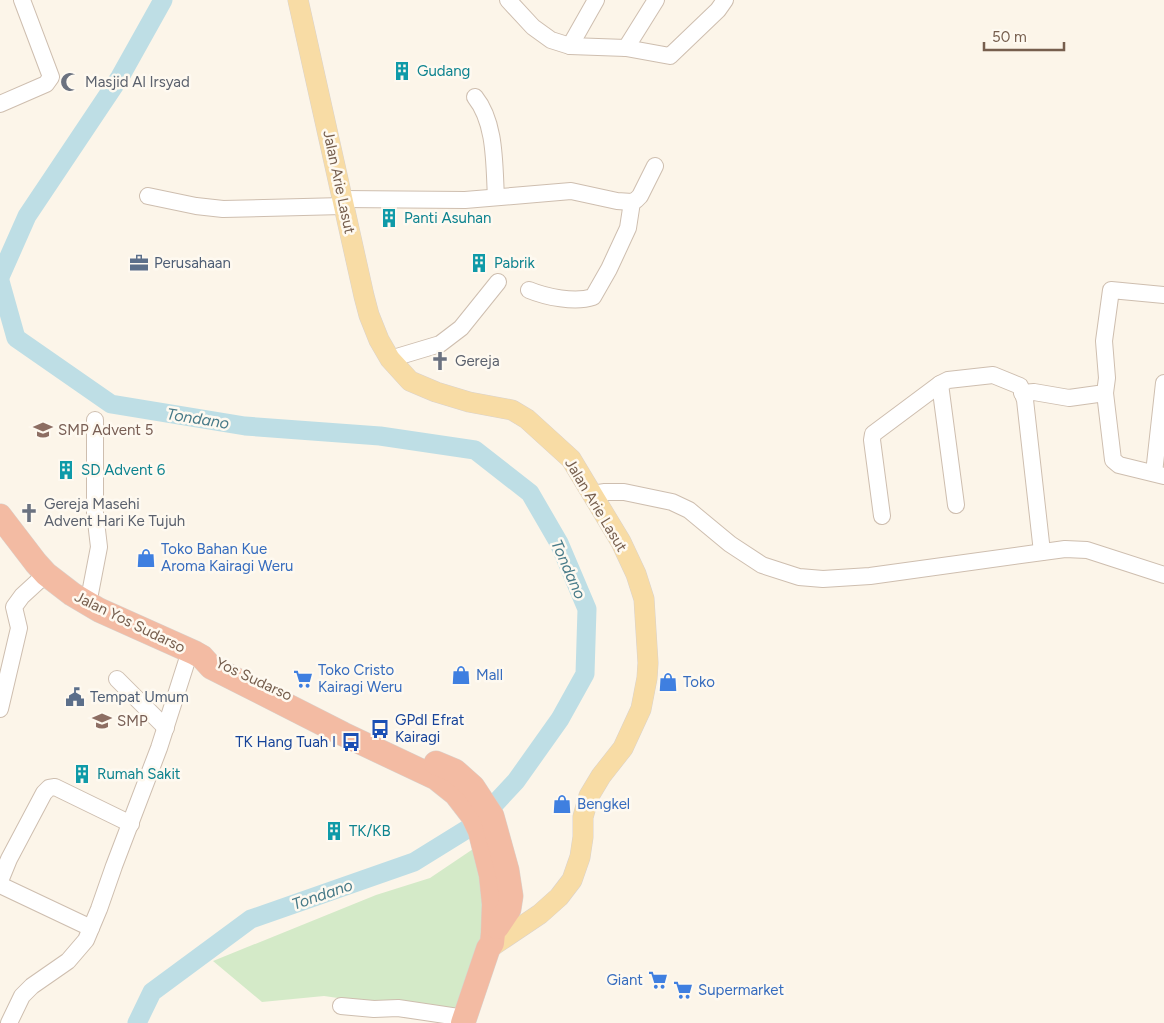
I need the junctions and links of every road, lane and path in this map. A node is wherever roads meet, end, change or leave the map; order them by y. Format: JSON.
{"nodes":[{"id":1,"x":22,"y":0,"type":"edge"},
{"id":2,"x":298,"y":0,"type":"edge"},
{"id":3,"x":596,"y":0,"type":"edge"},
{"id":4,"x":656,"y":0,"type":"edge"},
{"id":5,"x":725,"y":0,"type":"edge"},
{"id":6,"x":517,"y":4,"type":"edge"},
{"id":7,"x":570,"y":46,"type":"junction"},
{"id":8,"x":626,"y":48,"type":"junction"},
{"id":9,"x":475,"y":97,"type":"dead end"},
{"id":10,"x":0,"y":104,"type":"edge"},
{"id":11,"x":655,"y":166,"type":"dead end"},
{"id":12,"x":148,"y":196,"type":"dead end"},
{"id":13,"x":496,"y":197,"type":"junction"},
{"id":14,"x":632,"y":202,"type":"junction"},
{"id":15,"x":342,"y":203,"type":"junction"},
{"id":16,"x":498,"y":282,"type":"dead end"},
{"id":17,"x":529,"y":290,"type":"dead end"},
{"id":18,"x":1164,"y":295,"type":"edge"},
{"id":19,"x":390,"y":359,"type":"junction"},
{"id":20,"x":1164,"y":382,"type":"edge"},
{"id":21,"x":940,"y":384,"type":"junction"},
{"id":22,"x":1105,"y":392,"type":"junction"},
{"id":23,"x":1022,"y":393,"type":"junction"},
{"id":24,"x":95,"y":420,"type":"dead end"},
{"id":25,"x":1159,"y":475,"type":"edge"},
{"id":26,"x":592,"y":494,"type":"junction"},
{"id":27,"x":956,"y":505,"type":"dead end"},
{"id":28,"x":0,"y":516,"type":"edge"},
{"id":29,"x":882,"y":516,"type":"dead end"},
{"id":30,"x":1042,"y":552,"type":"junction"},
{"id":31,"x":46,"y":574,"type":"junction"},
{"id":32,"x":1164,"y":575,"type":"edge"},
{"id":33,"x":88,"y":604,"type":"junction"},
{"id":34,"x":196,"y":654,"type":"junction"},
{"id":35,"x":118,"y":679,"type":"dead end"},
{"id":36,"x":0,"y":709,"type":"edge"},
{"id":37,"x":166,"y":728,"type":"junction"},
{"id":38,"x":131,"y":824,"type":"junction"},
{"id":39,"x":0,"y":883,"type":"edge"},
{"id":40,"x":91,"y":928,"type":"junction"},
{"id":41,"x":491,"y":941,"type":"junction"},
{"id":42,"x":341,"y":1006,"type":"dead end"},
{"id":43,"x":464,"y":1021,"type":"edge"},
{"id":44,"x":9,"y":1023,"type":"edge"}],
"edges":[{"from":1,"to":10,"type":"street"},
{"from":2,"to":15,"type":"main road","name":"Jalan Arie Lasut"},
{"from":3,"to":7,"type":"street"},
{"from":4,"to":8,"type":"street"},
{"from":5,"to":8,"type":"street"},
{"from":6,"to":7,"type":"street"},
{"from":7,"to":8,"type":"street"},
{"from":9,"to":13,"type":"street"},
{"from":11,"to":14,"type":"street"},
{"from":12,"to":15,"type":"street"},
{"from":13,"to":14,"type":"street"},
{"from":13,"to":15,"type":"street"},
{"from":14,"to":17,"type":"street"},
{"from":15,"to":19,"type":"main road","name":"Jalan Arie Lasut"},
{"from":16,"to":19,"type":"street"},
{"from":18,"to":22,"type":"street"},
{"from":19,"to":26,"type":"main road","name":"Jalan Arie Lasut"},
{"from":20,"to":25,"type":"street"},
{"from":21,"to":23,"type":"street"},
{"from":21,"to":27,"type":"street"},
{"from":21,"to":29,"type":"street"},
{"from":22,"to":23,"type":"street"},
{"from":22,"to":25,"type":"street"},
{"from":23,"to":30,"type":"street"},
{"from":24,"to":33,"type":"street"},
{"from":26,"to":30,"type":"street"},
{"from":26,"to":41,"type":"main road","name":"Jalan Arie Lasut"},
{"from":28,"to":31,"type":"highway","name":"Jalan Yos Sudarso"},
{"from":30,"to":32,"type":"street"},
{"from":31,"to":33,"type":"highway","name":"Jalan Yos Sudarso"},
{"from":31,"to":36,"type":"street"},
{"from":33,"to":34,"type":"highway","name":"Jalan Yos Sudarso"},
{"from":34,"to":37,"type":"street"},
{"from":34,"to":41,"type":"highway","name":"Yos Sudarso"},
{"from":35,"to":37,"type":"street"},
{"from":37,"to":38,"type":"street"},
{"from":38,"to":39,"type":"street"},
{"from":38,"to":40,"type":"street"},
{"from":39,"to":40,"type":"street"},
{"from":40,"to":44,"type":"street"},
{"from":41,"to":43,"type":"highway","name":"Yos Sudarso"},
{"from":42,"to":43,"type":"street"}]}
